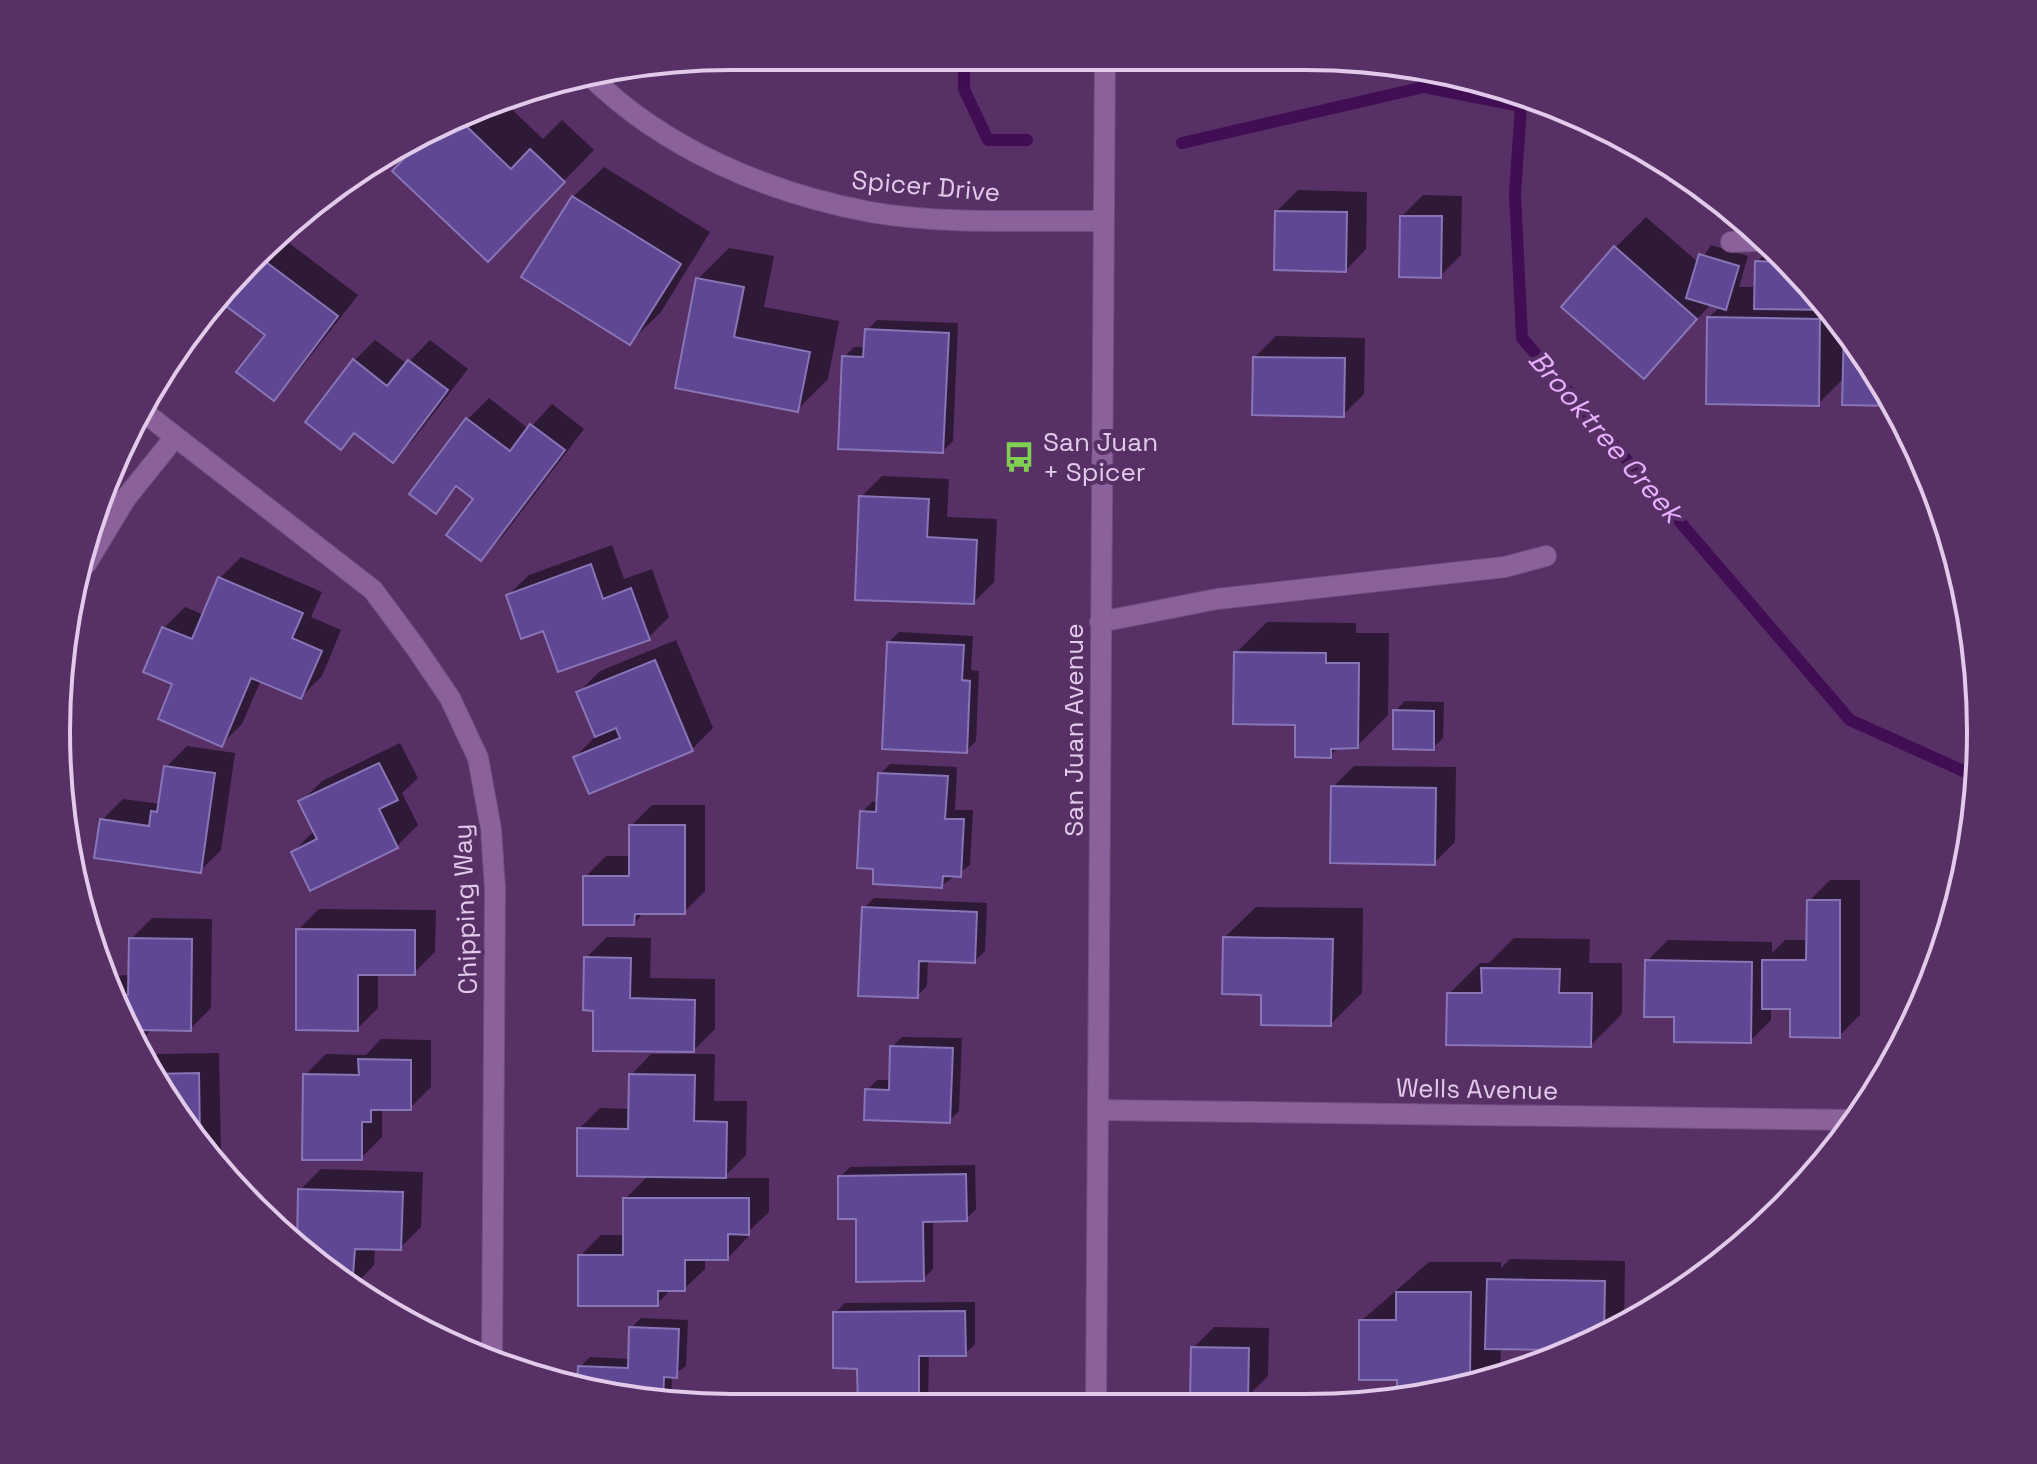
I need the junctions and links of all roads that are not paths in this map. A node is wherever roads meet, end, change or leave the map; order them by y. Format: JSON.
{"nodes":[{"id":1,"x":1105,"y":70,"type":"edge"},
{"id":2,"x":600,"y":84,"type":"edge"},
{"id":3,"x":1102,"y":221,"type":"junction"},
{"id":4,"x":1749,"y":241,"type":"edge"},
{"id":5,"x":1731,"y":242,"type":"dead end"},
{"id":6,"x":150,"y":417,"type":"edge"},
{"id":7,"x":175,"y":437,"type":"junction"},
{"id":8,"x":98,"y":545,"type":"edge"},
{"id":9,"x":1546,"y":556,"type":"dead end"},
{"id":10,"x":1100,"y":622,"type":"junction"},
{"id":11,"x":1098,"y":1110,"type":"junction"},
{"id":12,"x":1841,"y":1120,"type":"edge"},
{"id":13,"x":492,"y":1349,"type":"edge"},
{"id":14,"x":1096,"y":1394,"type":"edge"}],
"edges":[{"from":1,"to":3,"type":"street","name":"San Juan Avenue"},
{"from":2,"to":3,"type":"street","name":"Spicer Drive"},
{"from":3,"to":10,"type":"street","name":"San Juan Avenue"},
{"from":4,"to":5,"type":"street"},
{"from":6,"to":7,"type":"street","name":"Chipping Way"},
{"from":7,"to":8,"type":"street"},
{"from":7,"to":13,"type":"street","name":"Chipping Way"},
{"from":9,"to":10,"type":"street"},
{"from":10,"to":11,"type":"street","name":"San Juan Avenue"},
{"from":11,"to":12,"type":"street","name":"Wells Avenue"},
{"from":11,"to":14,"type":"street","name":"San Juan Avenue"}]}
